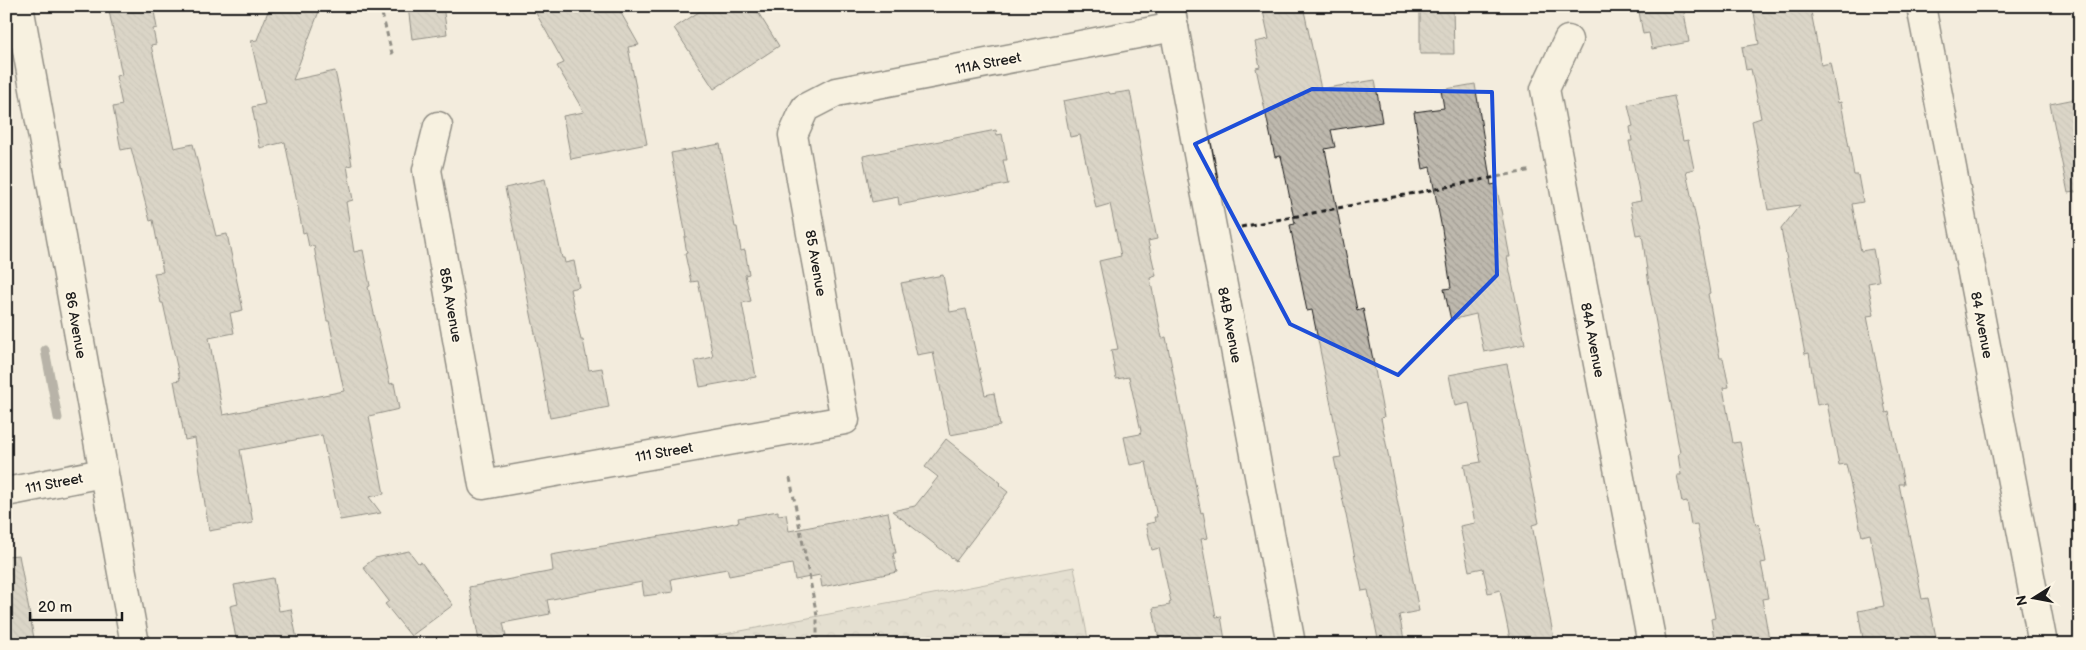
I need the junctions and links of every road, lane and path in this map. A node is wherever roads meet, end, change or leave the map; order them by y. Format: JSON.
{"nodes":[{"id":1,"x":18,"y":6,"type":"edge"},
{"id":2,"x":380,"y":6,"type":"edge"},
{"id":3,"x":1921,"y":6,"type":"edge"},
{"id":4,"x":1172,"y":17,"type":"edge"},
{"id":5,"x":1568,"y":40,"type":"dead end"},
{"id":6,"x":393,"y":57,"type":"dead end"},
{"id":7,"x":805,"y":108,"type":"joint"},
{"id":8,"x":438,"y":126,"type":"dead end"},
{"id":9,"x":1538,"y":169,"type":"dead end"},
{"id":10,"x":1237,"y":227,"type":"dead end"},
{"id":11,"x":845,"y":420,"type":"joint"},
{"id":12,"x":103,"y":474,"type":"junction"},
{"id":13,"x":790,"y":478,"type":"dead end"},
{"id":14,"x":483,"y":485,"type":"joint"},
{"id":15,"x":6,"y":492,"type":"edge"},
{"id":16,"x":135,"y":644,"type":"edge"},
{"id":17,"x":817,"y":644,"type":"edge"},
{"id":18,"x":1291,"y":644,"type":"edge"},
{"id":19,"x":1652,"y":644,"type":"edge"},
{"id":20,"x":2043,"y":644,"type":"edge"}],
"edges":[{"from":1,"to":12,"type":"street","name":"86 Avenue"},
{"from":2,"to":6,"type":"path"},
{"from":3,"to":20,"type":"street","name":"84 Avenue"},
{"from":4,"to":7,"type":"street","name":"111A Street"},
{"from":4,"to":18,"type":"street","name":"84B Avenue"},
{"from":5,"to":19,"type":"street","name":"84A Avenue"},
{"from":7,"to":11,"type":"street","name":"85 Avenue"},
{"from":8,"to":14,"type":"street","name":"85A Avenue"},
{"from":9,"to":10,"type":"path"},
{"from":11,"to":14,"type":"street","name":"111 Street"},
{"from":12,"to":15,"type":"street","name":"111 Street"},
{"from":12,"to":16,"type":"street","name":"86 Avenue"},
{"from":13,"to":17,"type":"path"}]}
